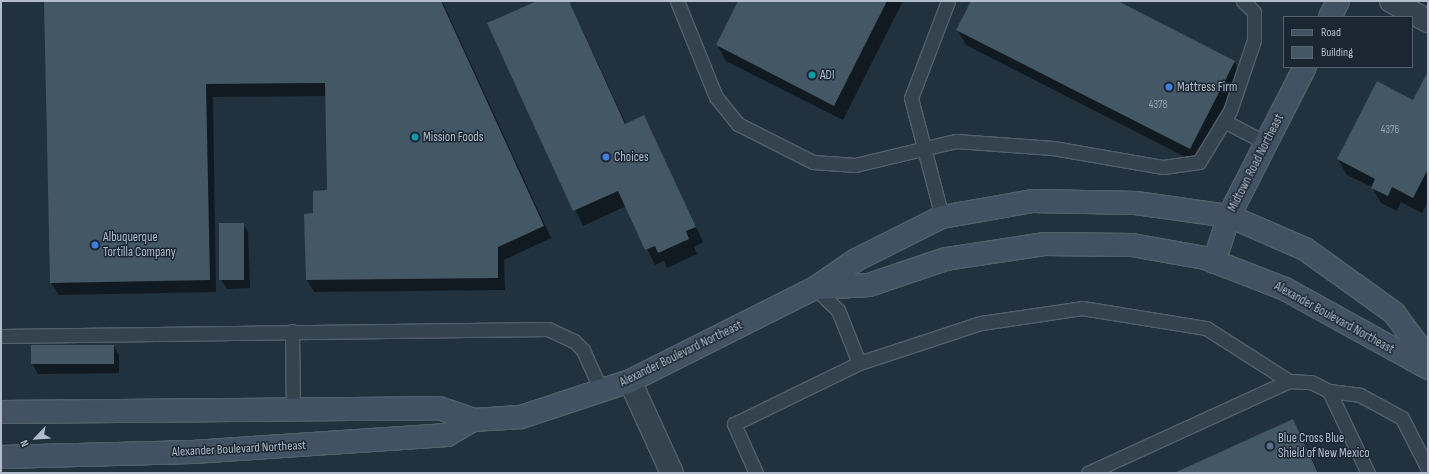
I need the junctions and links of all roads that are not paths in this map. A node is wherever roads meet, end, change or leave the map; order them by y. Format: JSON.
{"nodes":[{"id":1,"x":677,"y":1,"type":"edge"},
{"id":2,"x":948,"y":1,"type":"edge"},
{"id":3,"x":1243,"y":1,"type":"edge"},
{"id":4,"x":1338,"y":1,"type":"edge"},
{"id":5,"x":1391,"y":1,"type":"edge"},
{"id":6,"x":1330,"y":16,"type":"edge"},
{"id":7,"x":1428,"y":21,"type":"edge"},
{"id":8,"x":1304,"y":68,"type":"edge"},
{"id":9,"x":1224,"y":121,"type":"junction"},
{"id":10,"x":1266,"y":143,"type":"junction"},
{"id":11,"x":924,"y":147,"type":"junction"},
{"id":12,"x":1229,"y":216,"type":"junction"},
{"id":13,"x":942,"y":217,"type":"junction"},
{"id":14,"x":1214,"y":262,"type":"junction"},
{"id":15,"x":816,"y":288,"type":"junction"},
{"id":16,"x":292,"y":331,"type":"junction"},
{"id":17,"x":1,"y":336,"type":"edge"},
{"id":18,"x":1428,"y":359,"type":"edge"},
{"id":19,"x":859,"y":363,"type":"junction"},
{"id":20,"x":1428,"y":368,"type":"edge"},
{"id":21,"x":630,"y":381,"type":"junction"},
{"id":22,"x":1288,"y":381,"type":"junction"},
{"id":23,"x":601,"y":390,"type":"junction"},
{"id":24,"x":1329,"y":391,"type":"junction"},
{"id":25,"x":293,"y":409,"type":"junction"},
{"id":26,"x":1,"y":412,"type":"edge"},
{"id":27,"x":473,"y":420,"type":"junction"},
{"id":28,"x":1,"y":457,"type":"edge"},
{"id":29,"x":1428,"y":469,"type":"edge"},
{"id":30,"x":672,"y":473,"type":"edge"},
{"id":31,"x":756,"y":473,"type":"edge"},
{"id":32,"x":1088,"y":473,"type":"edge"},
{"id":33,"x":1368,"y":473,"type":"edge"}],
"edges":[{"from":1,"to":11,"type":"lane"},
{"from":2,"to":11,"type":"lane"},
{"from":3,"to":9,"type":"lane"},
{"from":4,"to":6,"type":"street"},
{"from":5,"to":7,"type":"street"},
{"from":8,"to":10,"type":"street","name":"Midtown Road Northeast"},
{"from":9,"to":10,"type":"lane"},
{"from":9,"to":11,"type":"lane"},
{"from":10,"to":12,"type":"street","name":"Midtown Road Northeast"},
{"from":11,"to":13,"type":"lane"},
{"from":12,"to":13,"type":"street","name":"Alexander Boulevard Northeast"},
{"from":12,"to":14,"type":"street","name":"Midtown Road Northeast"},
{"from":12,"to":18,"type":"street","name":"Alexander Boulevard Northeast"},
{"from":13,"to":15,"type":"street","name":"Alexander Boulevard Northeast"},
{"from":14,"to":15,"type":"street","name":"Alexander Boulevard Northeast"},
{"from":14,"to":20,"type":"street","name":"Alexander Boulevard Northeast"},
{"from":15,"to":19,"type":"lane"},
{"from":15,"to":21,"type":"street","name":"Alexander Boulevard Northeast"},
{"from":16,"to":17,"type":"lane"},
{"from":16,"to":23,"type":"lane"},
{"from":16,"to":25,"type":"lane"},
{"from":19,"to":22,"type":"lane"},
{"from":19,"to":31,"type":"lane"},
{"from":21,"to":23,"type":"street","name":"Alexander Boulevard Northeast"},
{"from":21,"to":30,"type":"street"},
{"from":22,"to":24,"type":"lane"},
{"from":22,"to":32,"type":"lane"},
{"from":23,"to":27,"type":"street","name":"Alexander Boulevard Northeast"},
{"from":24,"to":29,"type":"lane"},
{"from":24,"to":33,"type":"lane"},
{"from":25,"to":26,"type":"street","name":"Alexander Boulevard Northeast"},
{"from":25,"to":27,"type":"street","name":"Alexander Boulevard Northeast"},
{"from":27,"to":28,"type":"street","name":"Alexander Boulevard Northeast"}]}
